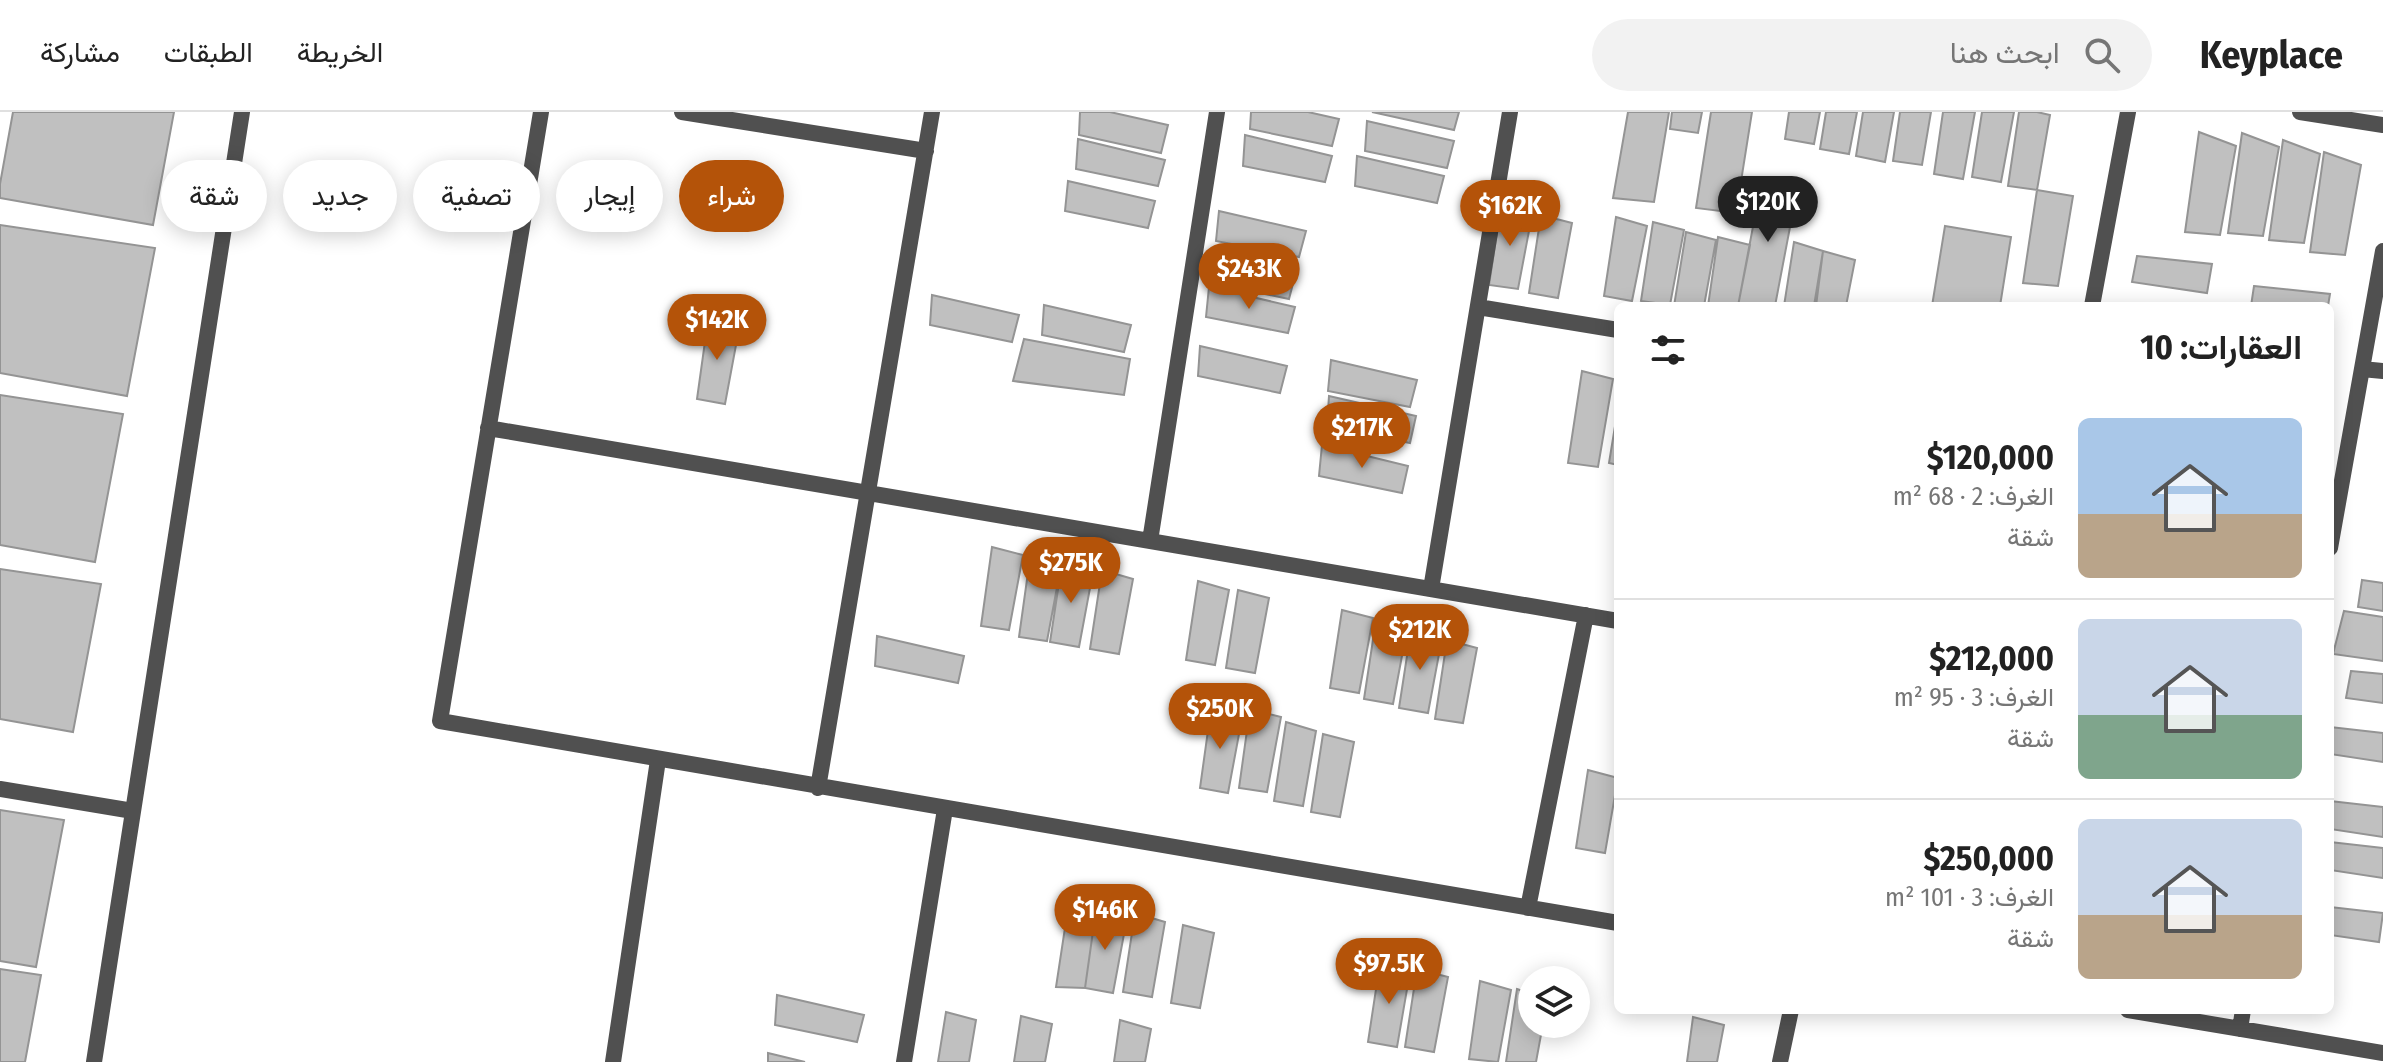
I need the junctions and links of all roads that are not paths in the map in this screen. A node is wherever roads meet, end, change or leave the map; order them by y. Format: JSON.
{"nodes":[{"id":1,"x":242,"y":112,"type":"edge"},
{"id":2,"x":541,"y":112,"type":"edge"},
{"id":3,"x":682,"y":112,"type":"edge"},
{"id":4,"x":932,"y":112,"type":"edge"},
{"id":5,"x":1217,"y":112,"type":"edge"},
{"id":6,"x":1510,"y":112,"type":"edge"},
{"id":7,"x":2128,"y":112,"type":"edge"},
{"id":8,"x":2300,"y":112,"type":"edge"},
{"id":9,"x":2383,"y":125,"type":"edge"},
{"id":10,"x":926,"y":151,"type":"junction"},
{"id":11,"x":2383,"y":251,"type":"edge"},
{"id":12,"x":2093,"y":302,"type":"edge"},
{"id":13,"x":1478,"y":307,"type":"junction"},
{"id":14,"x":1614,"y":329,"type":"edge"},
{"id":15,"x":2362,"y":369,"type":"junction"},
{"id":16,"x":2383,"y":371,"type":"edge"},
{"id":17,"x":488,"y":428,"type":"junction"},
{"id":18,"x":869,"y":493,"type":"junction"},
{"id":19,"x":2334,"y":526,"type":"edge"},
{"id":20,"x":1150,"y":541,"type":"junction"},
{"id":21,"x":1431,"y":589,"type":"junction"},
{"id":22,"x":1586,"y":615,"type":"junction"},
{"id":23,"x":1614,"y":620,"type":"edge"},
{"id":24,"x":658,"y":760,"type":"junction"},
{"id":25,"x":818,"y":788,"type":"junction"},
{"id":26,"x":0,"y":789,"type":"edge"},
{"id":27,"x":945,"y":809,"type":"junction"},
{"id":28,"x":133,"y":811,"type":"junction"},
{"id":29,"x":1528,"y":908,"type":"junction"},
{"id":30,"x":1614,"y":922,"type":"edge"},
{"id":31,"x":1790,"y":1014,"type":"edge"},
{"id":32,"x":2152,"y":1014,"type":"edge"},
{"id":33,"x":2242,"y":1014,"type":"edge"},
{"id":34,"x":2240,"y":1029,"type":"junction"},
{"id":35,"x":2383,"y":1053,"type":"edge"},
{"id":36,"x":94,"y":1062,"type":"edge"},
{"id":37,"x":613,"y":1062,"type":"edge"},
{"id":38,"x":904,"y":1062,"type":"edge"},
{"id":39,"x":1780,"y":1062,"type":"edge"}],
"edges":[{"from":1,"to":28,"type":"street"},
{"from":2,"to":17,"type":"street"},
{"from":3,"to":10,"type":"street"},
{"from":4,"to":10,"type":"street"},
{"from":5,"to":20,"type":"street"},
{"from":6,"to":13,"type":"street"},
{"from":7,"to":12,"type":"street"},
{"from":8,"to":9,"type":"street"},
{"from":10,"to":18,"type":"street"},
{"from":11,"to":15,"type":"street"},
{"from":13,"to":14,"type":"street"},
{"from":13,"to":21,"type":"street"},
{"from":15,"to":16,"type":"street"},
{"from":15,"to":19,"type":"street"},
{"from":17,"to":18,"type":"street"},
{"from":17,"to":24,"type":"street"},
{"from":18,"to":20,"type":"street"},
{"from":18,"to":25,"type":"street"},
{"from":20,"to":21,"type":"street"},
{"from":21,"to":22,"type":"street"},
{"from":22,"to":23,"type":"street"},
{"from":22,"to":29,"type":"street"},
{"from":24,"to":25,"type":"street"},
{"from":24,"to":37,"type":"street"},
{"from":25,"to":27,"type":"street"},
{"from":26,"to":28,"type":"street"},
{"from":27,"to":29,"type":"street"},
{"from":27,"to":38,"type":"street"},
{"from":28,"to":36,"type":"street"},
{"from":29,"to":30,"type":"street"},
{"from":31,"to":39,"type":"street"},
{"from":32,"to":34,"type":"street"},
{"from":33,"to":34,"type":"street"},
{"from":34,"to":35,"type":"street"}]}
